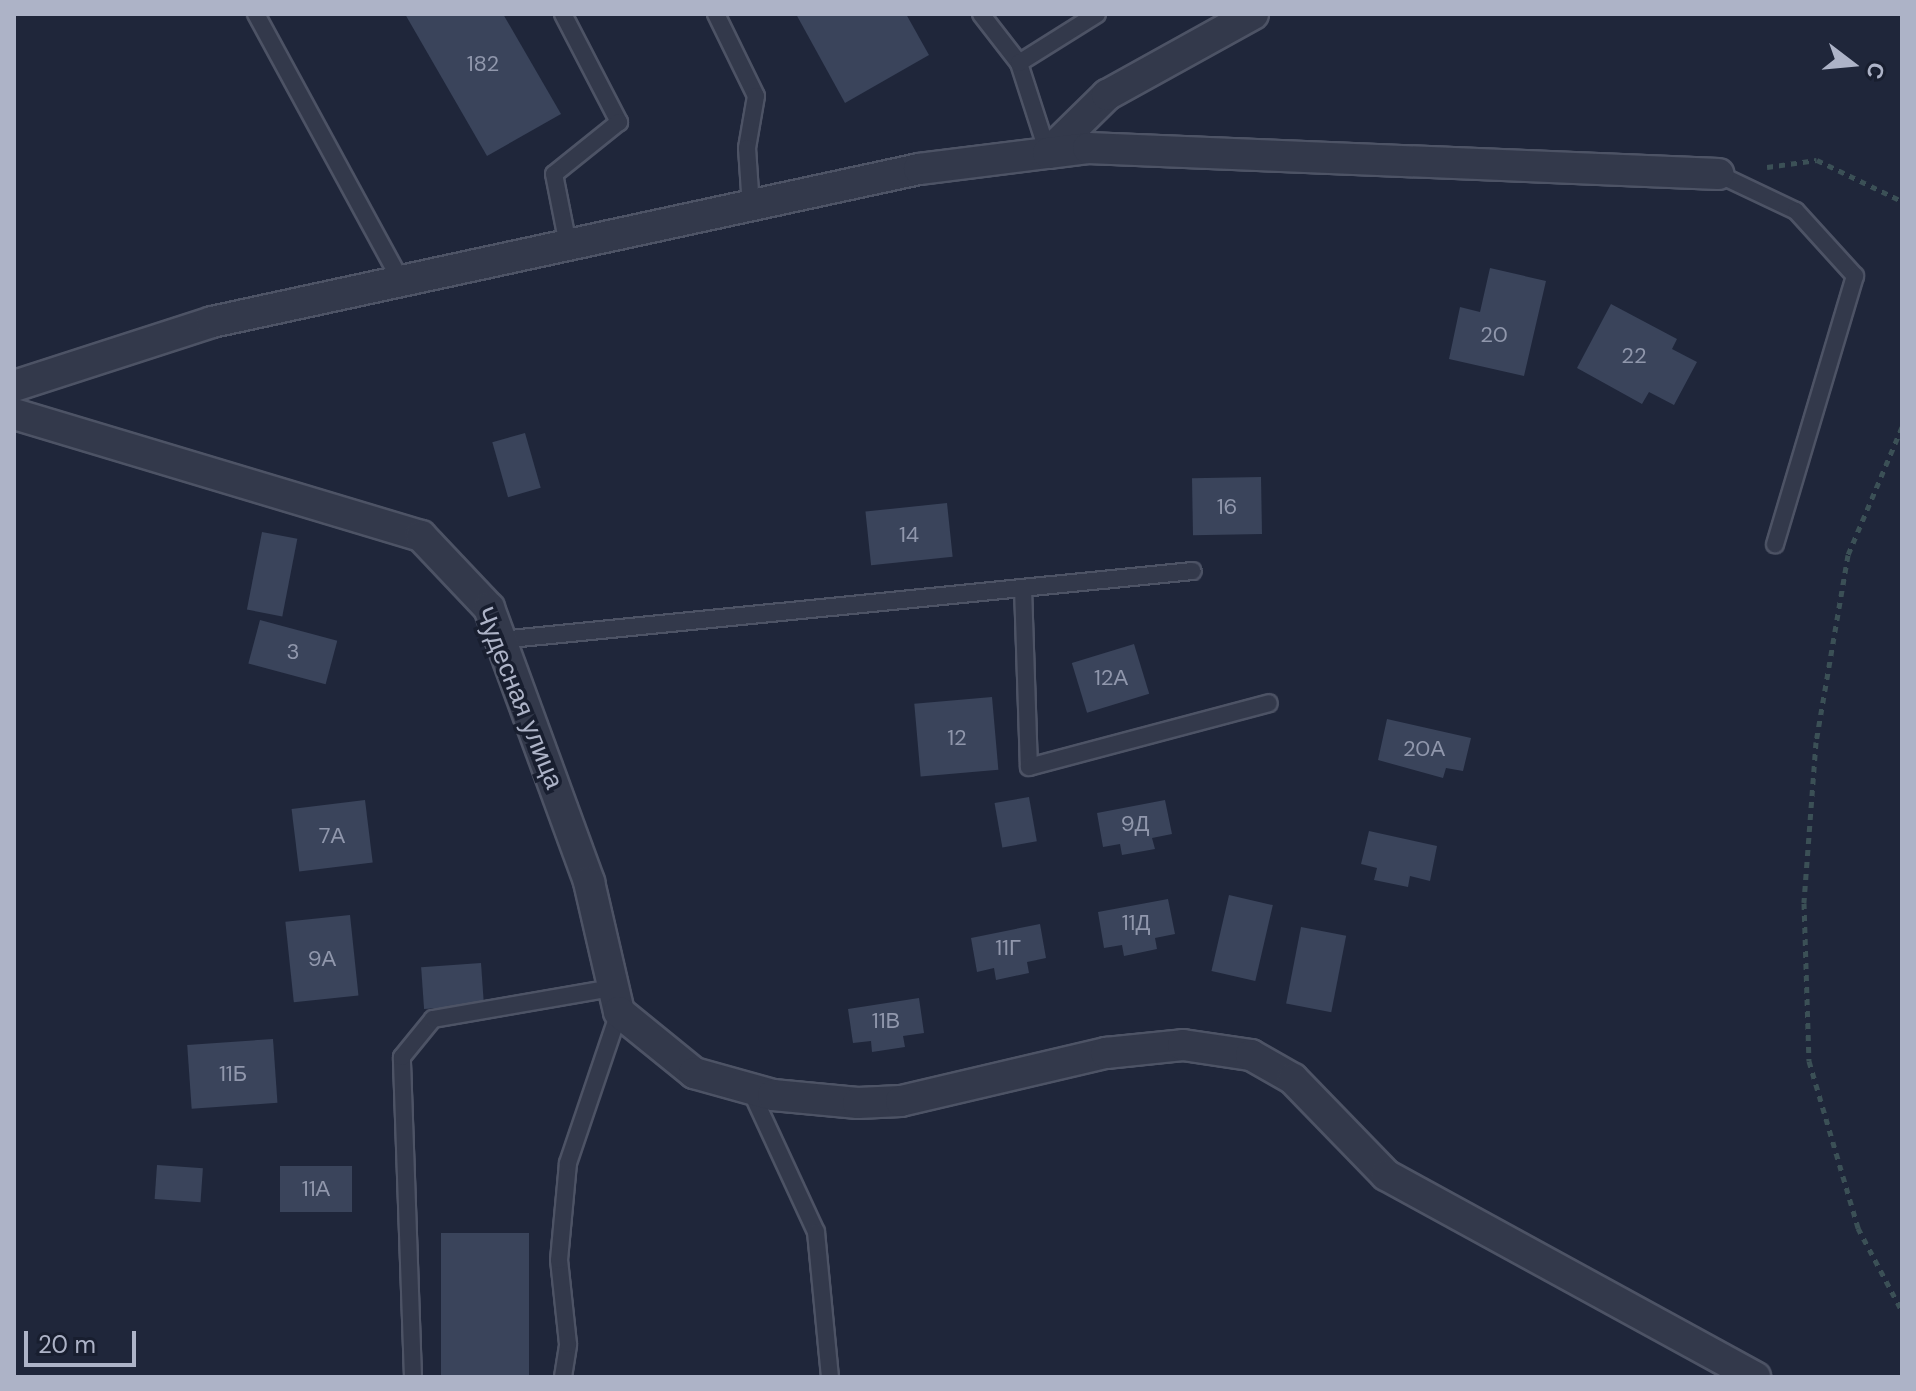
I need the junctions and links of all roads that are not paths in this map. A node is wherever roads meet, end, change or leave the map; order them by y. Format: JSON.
{"nodes":[{"id":1,"x":256,"y":14,"type":"edge"},
{"id":2,"x":563,"y":14,"type":"edge"},
{"id":3,"x":716,"y":14,"type":"edge"},
{"id":4,"x":981,"y":14,"type":"edge"},
{"id":5,"x":1097,"y":14,"type":"edge"},
{"id":6,"x":1253,"y":14,"type":"edge"},
{"id":7,"x":1019,"y":63,"type":"junction"},
{"id":8,"x":1048,"y":153,"type":"junction"},
{"id":9,"x":1718,"y":174,"type":"joint"},
{"id":10,"x":751,"y":207,"type":"junction"},
{"id":11,"x":568,"y":245,"type":"junction"},
{"id":12,"x":401,"y":281,"type":"junction"},
{"id":13,"x":14,"y":386,"type":"edge"},
{"id":14,"x":14,"y":414,"type":"edge"},
{"id":15,"x":1775,"y":544,"type":"dead end"},
{"id":16,"x":1193,"y":571,"type":"dead end"},
{"id":17,"x":1023,"y":588,"type":"junction"},
{"id":18,"x":500,"y":640,"type":"junction"},
{"id":19,"x":1269,"y":703,"type":"dead end"},
{"id":20,"x":616,"y":1000,"type":"junction"},
{"id":21,"x":750,"y":1089,"type":"junction"},
{"id":22,"x":413,"y":1377,"type":"edge"},
{"id":23,"x":563,"y":1377,"type":"edge"},
{"id":24,"x":830,"y":1377,"type":"edge"},
{"id":25,"x":1755,"y":1377,"type":"edge"}],
"edges":[{"from":1,"to":12,"type":"lane"},
{"from":2,"to":11,"type":"lane"},
{"from":3,"to":10,"type":"lane"},
{"from":4,"to":7,"type":"lane"},
{"from":5,"to":7,"type":"lane"},
{"from":6,"to":8,"type":"street"},
{"from":7,"to":8,"type":"lane"},
{"from":8,"to":9,"type":"street"},
{"from":8,"to":10,"type":"street"},
{"from":9,"to":15,"type":"lane"},
{"from":10,"to":11,"type":"street"},
{"from":11,"to":12,"type":"street"},
{"from":12,"to":13,"type":"street"},
{"from":14,"to":18,"type":"street","name":"Чудесная улица"},
{"from":16,"to":17,"type":"lane"},
{"from":17,"to":18,"type":"lane"},
{"from":17,"to":19,"type":"lane"},
{"from":18,"to":20,"type":"street","name":"Чудесная улица"},
{"from":20,"to":21,"type":"street"},
{"from":20,"to":22,"type":"lane"},
{"from":20,"to":23,"type":"lane"},
{"from":21,"to":24,"type":"lane"},
{"from":21,"to":25,"type":"street"}]}
